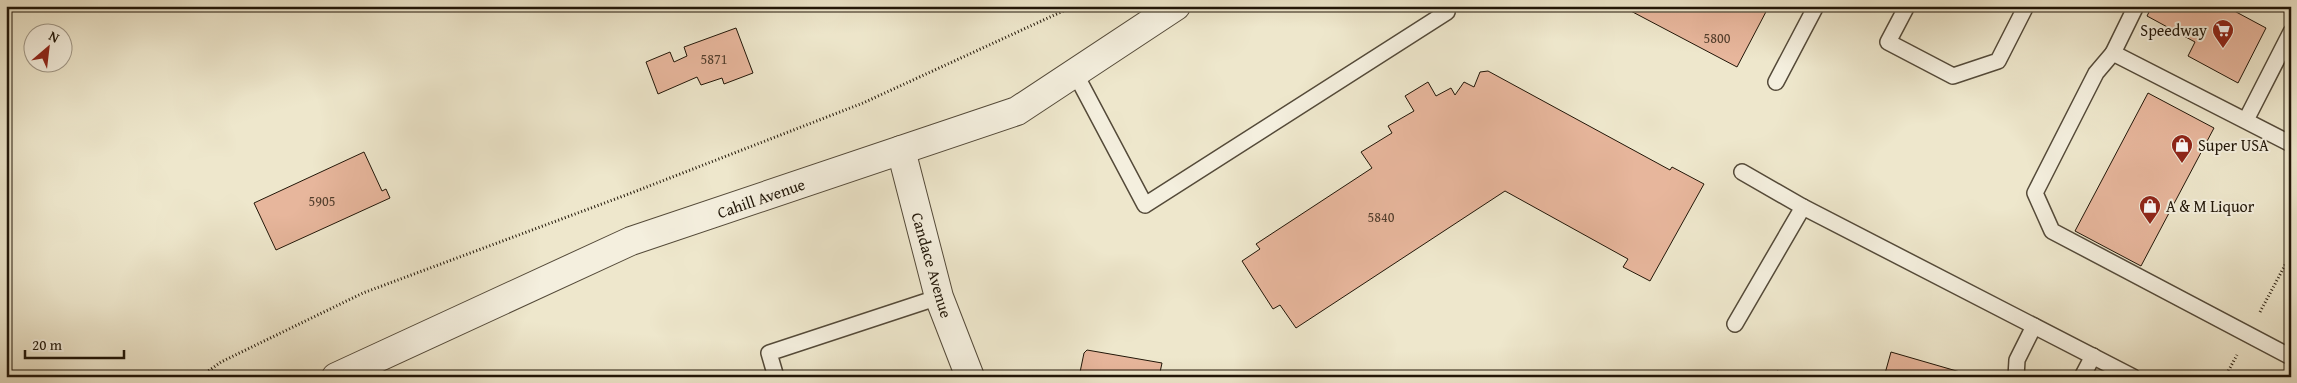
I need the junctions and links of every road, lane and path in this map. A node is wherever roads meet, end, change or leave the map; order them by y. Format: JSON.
{"nodes":[{"id":1,"x":1074,"y":6,"type":"edge"},
{"id":2,"x":1176,"y":6,"type":"edge"},
{"id":3,"x":1442,"y":6,"type":"edge"},
{"id":4,"x":1816,"y":6,"type":"edge"},
{"id":5,"x":1907,"y":6,"type":"edge"},
{"id":6,"x":2026,"y":6,"type":"edge"},
{"id":7,"x":2136,"y":6,"type":"edge"},
{"id":8,"x":2291,"y":32,"type":"edge"},
{"id":9,"x":2113,"y":53,"type":"junction"},
{"id":10,"x":1075,"y":73,"type":"junction"},
{"id":11,"x":1776,"y":82,"type":"dead end"},
{"id":12,"x":2246,"y":120,"type":"junction"},
{"id":13,"x":2291,"y":144,"type":"edge"},
{"id":14,"x":901,"y":150,"type":"junction"},
{"id":15,"x":1742,"y":172,"type":"dead end"},
{"id":16,"x":1803,"y":207,"type":"junction"},
{"id":17,"x":939,"y":297,"type":"junction"},
{"id":18,"x":1735,"y":324,"type":"dead end"},
{"id":19,"x":2034,"y":326,"type":"junction"},
{"id":20,"x":2093,"y":356,"type":"junction"},
{"id":21,"x":2291,"y":357,"type":"edge"},
{"id":22,"x":200,"y":377,"type":"edge"},
{"id":23,"x":336,"y":377,"type":"edge"},
{"id":24,"x":776,"y":377,"type":"edge"},
{"id":25,"x":970,"y":377,"type":"edge"},
{"id":26,"x":2016,"y":377,"type":"edge"},
{"id":27,"x":2082,"y":377,"type":"edge"},
{"id":28,"x":2133,"y":377,"type":"edge"}],
"edges":[{"from":1,"to":22,"type":"path"},
{"from":2,"to":10,"type":"street","name":"Cahill Avenue"},
{"from":3,"to":10,"type":"lane"},
{"from":4,"to":11,"type":"lane"},
{"from":5,"to":6,"type":"lane"},
{"from":7,"to":9,"type":"lane"},
{"from":8,"to":12,"type":"lane"},
{"from":9,"to":12,"type":"lane"},
{"from":9,"to":21,"type":"lane"},
{"from":10,"to":14,"type":"street","name":"Cahill Avenue"},
{"from":12,"to":13,"type":"lane"},
{"from":14,"to":17,"type":"street","name":"Candace Avenue"},
{"from":14,"to":23,"type":"street","name":"Cahill Avenue"},
{"from":15,"to":16,"type":"lane"},
{"from":16,"to":18,"type":"lane"},
{"from":16,"to":19,"type":"lane"},
{"from":17,"to":24,"type":"lane"},
{"from":17,"to":25,"type":"street","name":"Candace Avenue"},
{"from":19,"to":20,"type":"lane"},
{"from":19,"to":26,"type":"lane"},
{"from":20,"to":27,"type":"lane"},
{"from":20,"to":28,"type":"lane"}]}
